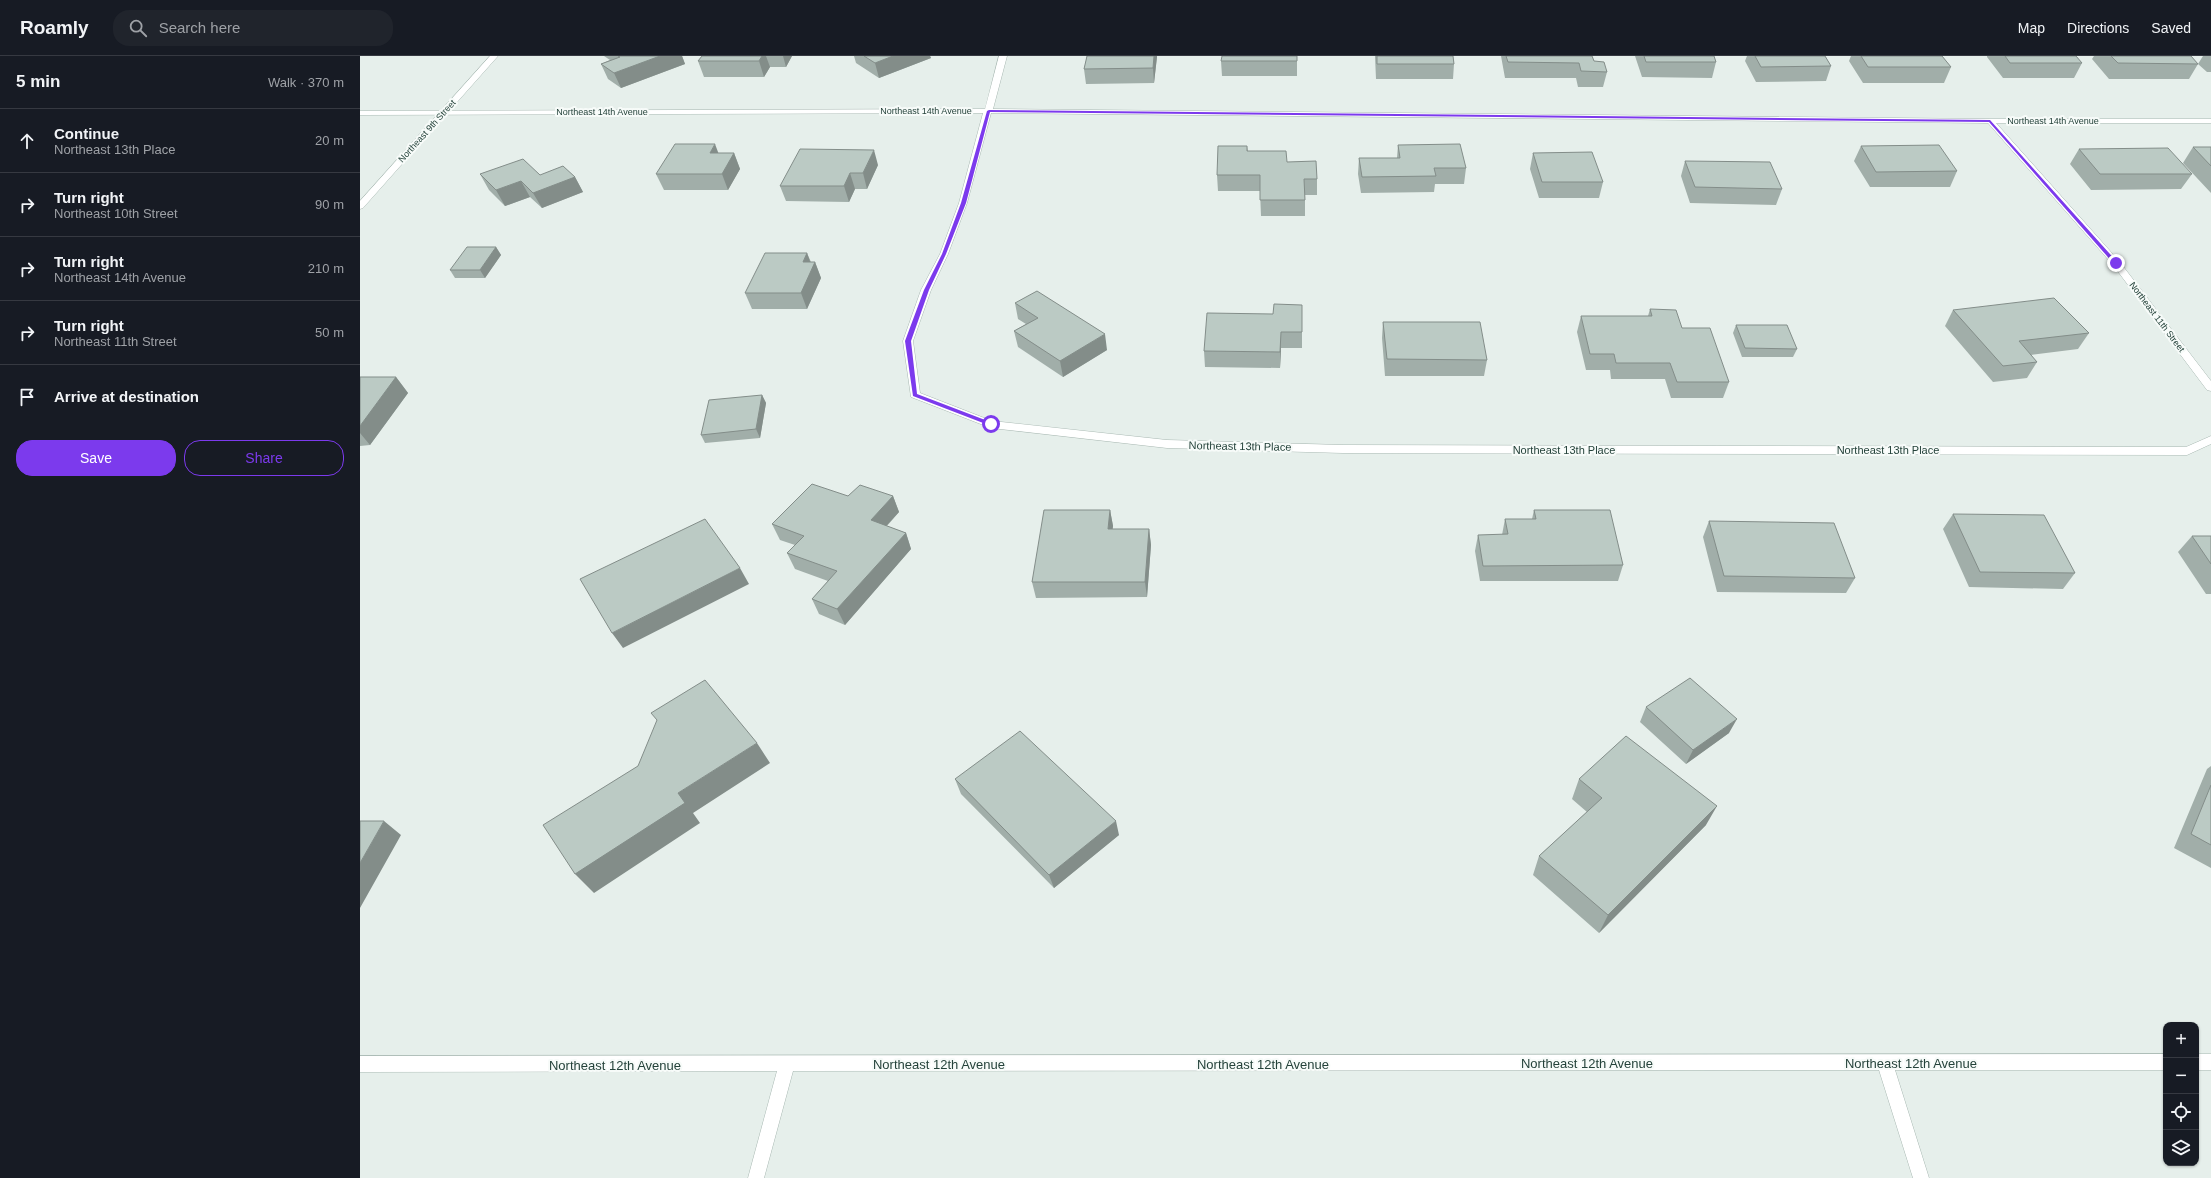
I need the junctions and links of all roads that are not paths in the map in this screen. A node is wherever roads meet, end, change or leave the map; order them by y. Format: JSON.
{"nodes":[{"id":1,"x":494,"y":56,"type":"edge"},
{"id":2,"x":1003,"y":56,"type":"edge"},
{"id":3,"x":989,"y":111,"type":"junction"},
{"id":4,"x":360,"y":113,"type":"edge"},
{"id":5,"x":443,"y":113,"type":"junction"},
{"id":6,"x":1990,"y":121,"type":"junction"},
{"id":7,"x":2211,"y":121,"type":"edge"},
{"id":8,"x":360,"y":206,"type":"edge"},
{"id":9,"x":2211,"y":388,"type":"edge"},
{"id":10,"x":2211,"y":440,"type":"edge"},
{"id":11,"x":2163,"y":1062,"type":"edge"},
{"id":12,"x":2199,"y":1062,"type":"edge"},
{"id":13,"x":2211,"y":1062,"type":"edge"},
{"id":14,"x":1885,"y":1063,"type":"junction"},
{"id":15,"x":360,"y":1064,"type":"edge"},
{"id":16,"x":787,"y":1065,"type":"junction"},
{"id":17,"x":756,"y":1178,"type":"edge"},
{"id":18,"x":1921,"y":1178,"type":"edge"}],
"edges":[{"from":1,"to":5,"type":"street","name":"Northeast 9th Street"},
{"from":2,"to":3,"type":"street"},
{"from":3,"to":5,"type":"street","name":"Northeast 14th Avenue"},
{"from":3,"to":6,"type":"street","name":"Northeast 14th Avenue"},
{"from":3,"to":10,"type":"street","name":"Northeast 13th Place"},
{"from":4,"to":5,"type":"street","name":"Northeast 14th Avenue"},
{"from":5,"to":8,"type":"street","name":"Northeast 9th Street"},
{"from":6,"to":7,"type":"street","name":"Northeast 14th Avenue"},
{"from":6,"to":9,"type":"street","name":"Northeast 11th Street"},
{"from":11,"to":14,"type":"street","name":"Northeast 12th Avenue"},
{"from":12,"to":13,"type":"street"},
{"from":14,"to":16,"type":"street","name":"Northeast 12th Avenue"},
{"from":14,"to":18,"type":"street"},
{"from":15,"to":16,"type":"street","name":"Northeast 12th Avenue"},
{"from":16,"to":17,"type":"street"}]}
